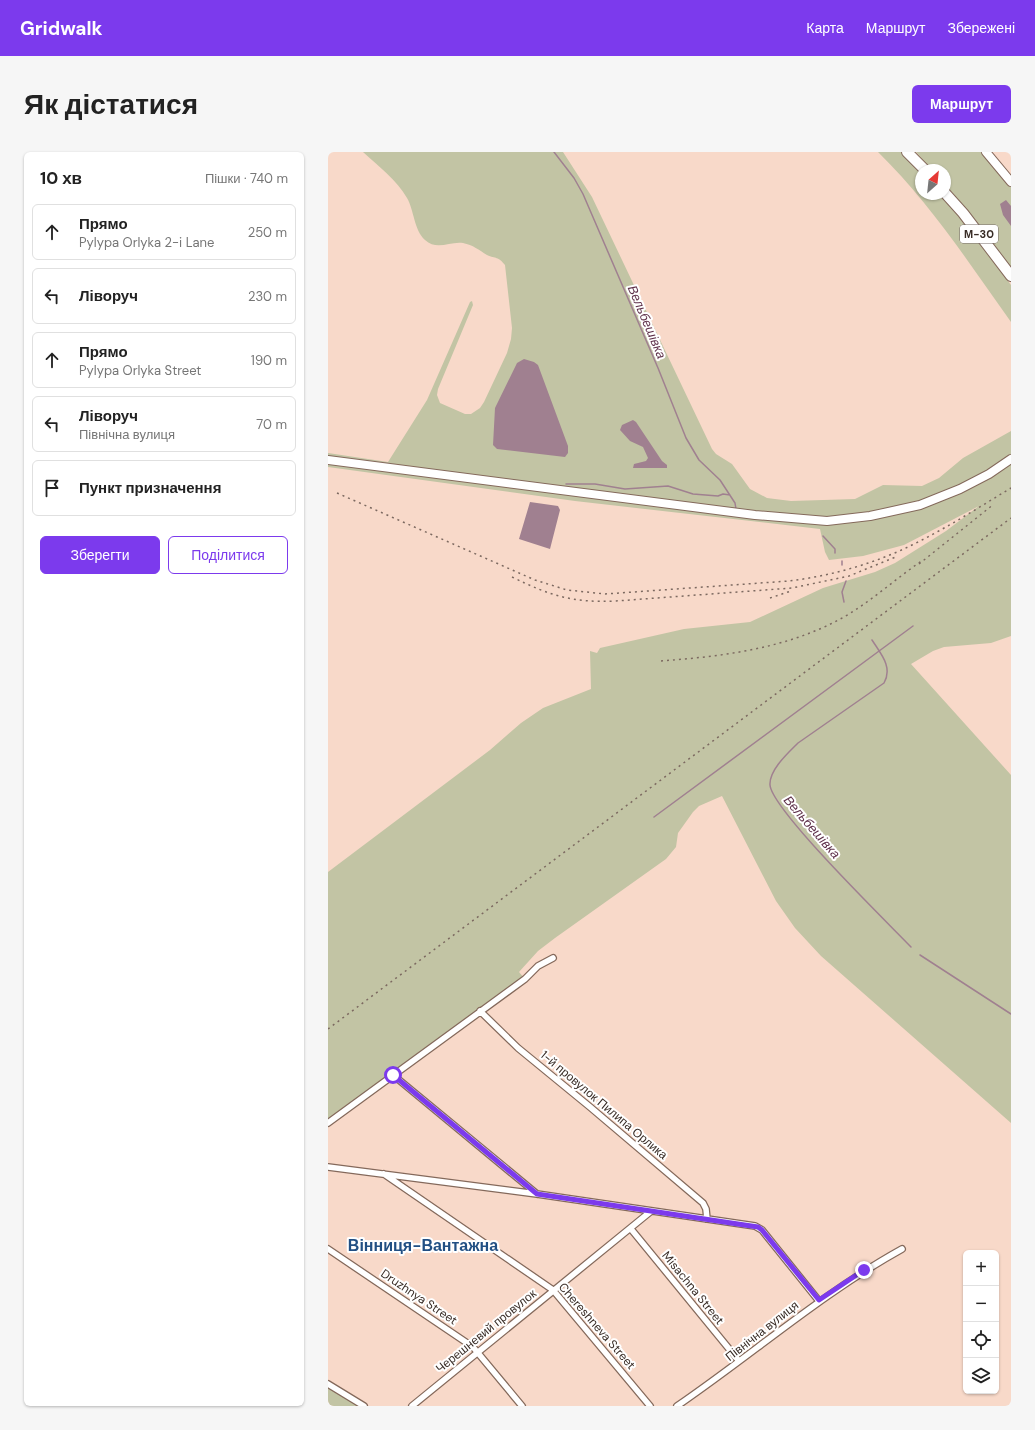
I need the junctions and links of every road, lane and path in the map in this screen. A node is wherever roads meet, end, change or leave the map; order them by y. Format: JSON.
{"nodes":[{"id":1,"x":907,"y":152,"type":"edge"},
{"id":2,"x":986,"y":152,"type":"edge"},
{"id":3,"x":919,"y":164,"type":"edge"},
{"id":4,"x":1011,"y":182,"type":"edge"},
{"id":5,"x":951,"y":200,"type":"edge"},
{"id":6,"x":1011,"y":276,"type":"edge"},
{"id":7,"x":1011,"y":459,"type":"edge"},
{"id":8,"x":328,"y":460,"type":"edge"},
{"id":9,"x":553,"y":958,"type":"dead end"},
{"id":10,"x":480,"y":1011,"type":"junction"},
{"id":11,"x":393,"y":1075,"type":"junction"},
{"id":12,"x":328,"y":1123,"type":"edge"},
{"id":13,"x":328,"y":1167,"type":"edge"},
{"id":14,"x":382,"y":1173,"type":"junction"},
{"id":15,"x":537,"y":1194,"type":"junction"},
{"id":16,"x":650,"y":1212,"type":"junction"},
{"id":17,"x":707,"y":1219,"type":"junction"},
{"id":18,"x":631,"y":1229,"type":"junction"},
{"id":19,"x":328,"y":1249,"type":"edge"},
{"id":20,"x":902,"y":1249,"type":"dead end"},
{"id":21,"x":553,"y":1290,"type":"junction"},
{"id":22,"x":819,"y":1300,"type":"junction"},
{"id":23,"x":478,"y":1352,"type":"junction"},
{"id":24,"x":739,"y":1361,"type":"junction"},
{"id":25,"x":328,"y":1384,"type":"edge"},
{"id":26,"x":364,"y":1406,"type":"edge"},
{"id":27,"x":412,"y":1406,"type":"edge"},
{"id":28,"x":522,"y":1406,"type":"edge"},
{"id":29,"x":650,"y":1406,"type":"edge"},
{"id":30,"x":677,"y":1406,"type":"edge"}],
"edges":[{"from":1,"to":3,"type":"highway"},
{"from":2,"to":4,"type":"street"},
{"from":5,"to":6,"type":"highway","number":"М-30"},
{"from":7,"to":8,"type":"street"},
{"from":9,"to":10,"type":"street"},
{"from":10,"to":11,"type":"street"},
{"from":10,"to":17,"type":"street","name":"1-й провулок Пилипа Орлика"},
{"from":11,"to":12,"type":"street"},
{"from":11,"to":15,"type":"street"},
{"from":13,"to":14,"type":"street"},
{"from":14,"to":15,"type":"street"},
{"from":14,"to":21,"type":"street","name":"Chereshneva Street"},
{"from":15,"to":16,"type":"street"},
{"from":16,"to":17,"type":"street"},
{"from":16,"to":18,"type":"street","name":"Черешневий провулок"},
{"from":17,"to":22,"type":"street"},
{"from":18,"to":21,"type":"street","name":"Черешневий провулок"},
{"from":18,"to":24,"type":"street","name":"Misachna Street"},
{"from":19,"to":23,"type":"street","name":"Druzhnya Street"},
{"from":20,"to":22,"type":"street","name":"Північна вулиця"},
{"from":21,"to":23,"type":"street","name":"Черешневий провулок"},
{"from":21,"to":29,"type":"street","name":"Chereshneva Street"},
{"from":22,"to":24,"type":"street","name":"Північна вулиця"},
{"from":23,"to":27,"type":"street","name":"Черешневий провулок"},
{"from":23,"to":28,"type":"street","name":"Druzhnya Street"},
{"from":24,"to":30,"type":"street","name":"Північна вулиця"},
{"from":25,"to":26,"type":"street"}]}
